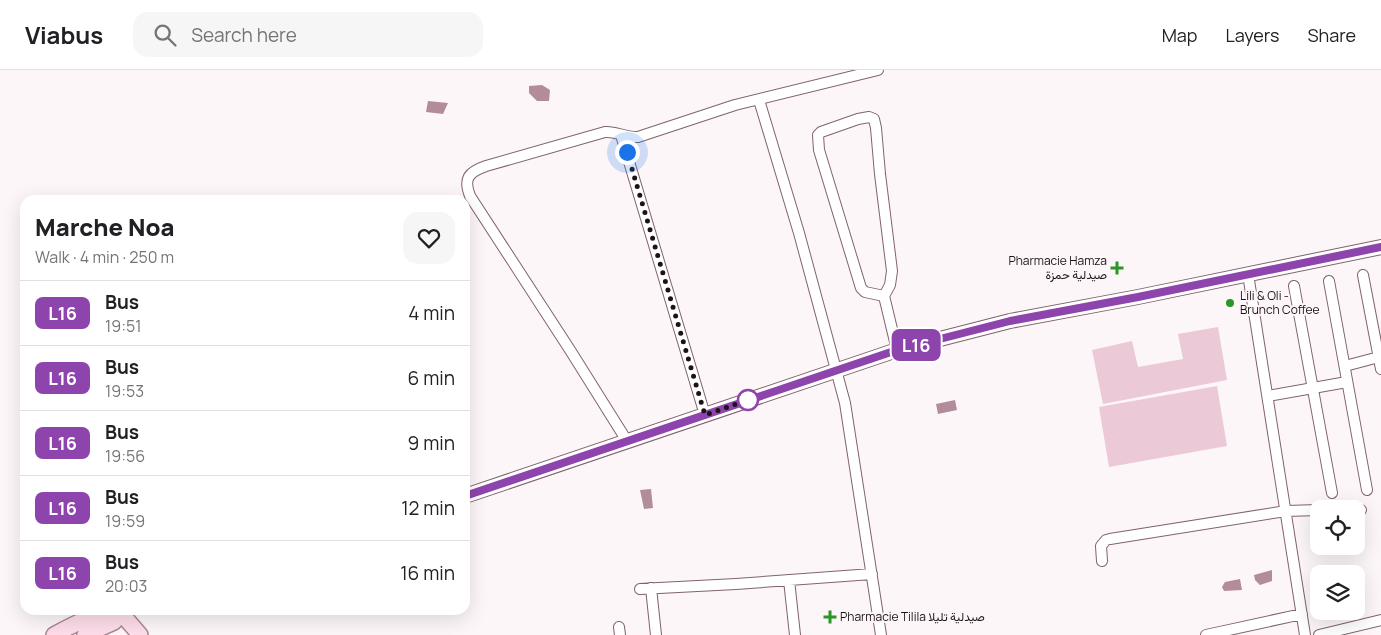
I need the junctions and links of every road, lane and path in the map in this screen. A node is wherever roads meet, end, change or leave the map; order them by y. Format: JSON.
{"nodes":[{"id":1,"x":878,"y":70,"type":"edge"},
{"id":2,"x":759,"y":100,"type":"junction"},
{"id":3,"x":621,"y":135,"type":"junction"},
{"id":4,"x":470,"y":195,"type":"edge"},
{"id":5,"x":470,"y":196,"type":"edge"},
{"id":6,"x":1381,"y":247,"type":"edge"},
{"id":7,"x":1248,"y":274,"type":"junction"},
{"id":8,"x":1363,"y":275,"type":"dead end"},
{"id":9,"x":1329,"y":281,"type":"dead end"},
{"id":10,"x":1294,"y":286,"type":"dead end"},
{"id":11,"x":884,"y":296,"type":"junction"},
{"id":12,"x":897,"y":350,"type":"junction"},
{"id":13,"x":1379,"y":357,"type":"junction"},
{"id":14,"x":1344,"y":366,"type":"junction"},
{"id":15,"x":1381,"y":369,"type":"edge"},
{"id":16,"x":837,"y":370,"type":"junction"},
{"id":17,"x":1348,"y":382,"type":"junction"},
{"id":18,"x":1313,"y":389,"type":"junction"},
{"id":19,"x":1268,"y":396,"type":"junction"},
{"id":20,"x":705,"y":415,"type":"junction"},
{"id":21,"x":627,"y":441,"type":"junction"},
{"id":22,"x":1367,"y":490,"type":"dead end"},
{"id":23,"x":1332,"y":493,"type":"dead end"},
{"id":24,"x":470,"y":494,"type":"edge"},
{"id":25,"x":1286,"y":510,"type":"junction"},
{"id":26,"x":1310,"y":510,"type":"edge"},
{"id":27,"x":1102,"y":561,"type":"dead end"},
{"id":28,"x":872,"y":574,"type":"junction"},
{"id":29,"x":789,"y":580,"type":"junction"},
{"id":30,"x":651,"y":588,"type":"junction"},
{"id":31,"x":640,"y":589,"type":"dead end"},
{"id":32,"x":1302,"y":614,"type":"junction"},
{"id":33,"x":100,"y":615,"type":"edge"},
{"id":34,"x":121,"y":615,"type":"edge"},
{"id":35,"x":128,"y":615,"type":"edge"},
{"id":36,"x":1381,"y":620,"type":"edge"},
{"id":37,"x":54,"y":635,"type":"edge"},
{"id":38,"x":85,"y":635,"type":"edge"},
{"id":39,"x":140,"y":635,"type":"edge"},
{"id":40,"x":656,"y":635,"type":"edge"},
{"id":41,"x":795,"y":635,"type":"edge"},
{"id":42,"x":881,"y":635,"type":"edge"},
{"id":43,"x":1206,"y":635,"type":"edge"},
{"id":44,"x":1305,"y":635,"type":"edge"},
{"id":45,"x":1319,"y":635,"type":"edge"}],
"edges":[{"from":1,"to":2,"type":"street"},
{"from":2,"to":3,"type":"street"},
{"from":2,"to":16,"type":"street"},
{"from":3,"to":4,"type":"street"},
{"from":3,"to":20,"type":"street"},
{"from":5,"to":21,"type":"street"},
{"from":6,"to":7,"type":"street"},
{"from":7,"to":12,"type":"street"},
{"from":7,"to":19,"type":"street"},
{"from":8,"to":13,"type":"street"},
{"from":9,"to":14,"type":"street"},
{"from":10,"to":18,"type":"street"},
{"from":11,"to":11,"type":"street"},
{"from":11,"to":12,"type":"street"},
{"from":12,"to":16,"type":"street"},
{"from":13,"to":14,"type":"street"},
{"from":13,"to":15,"type":"street"},
{"from":14,"to":17,"type":"street"},
{"from":16,"to":20,"type":"street"},
{"from":16,"to":28,"type":"street"},
{"from":17,"to":18,"type":"street"},
{"from":17,"to":22,"type":"street"},
{"from":18,"to":19,"type":"street"},
{"from":18,"to":23,"type":"street"},
{"from":19,"to":25,"type":"street"},
{"from":20,"to":21,"type":"street"},
{"from":21,"to":24,"type":"street"},
{"from":25,"to":26,"type":"street"},
{"from":25,"to":27,"type":"street"},
{"from":25,"to":32,"type":"street"},
{"from":28,"to":29,"type":"street"},
{"from":28,"to":42,"type":"street"},
{"from":29,"to":30,"type":"street"},
{"from":29,"to":41,"type":"street"},
{"from":30,"to":31,"type":"street"},
{"from":30,"to":40,"type":"street"},
{"from":32,"to":43,"type":"street"},
{"from":32,"to":44,"type":"street"},
{"from":33,"to":37,"type":"main road"},
{"from":34,"to":38,"type":"main road"},
{"from":35,"to":39,"type":"main road"},
{"from":36,"to":45,"type":"street"}]}
